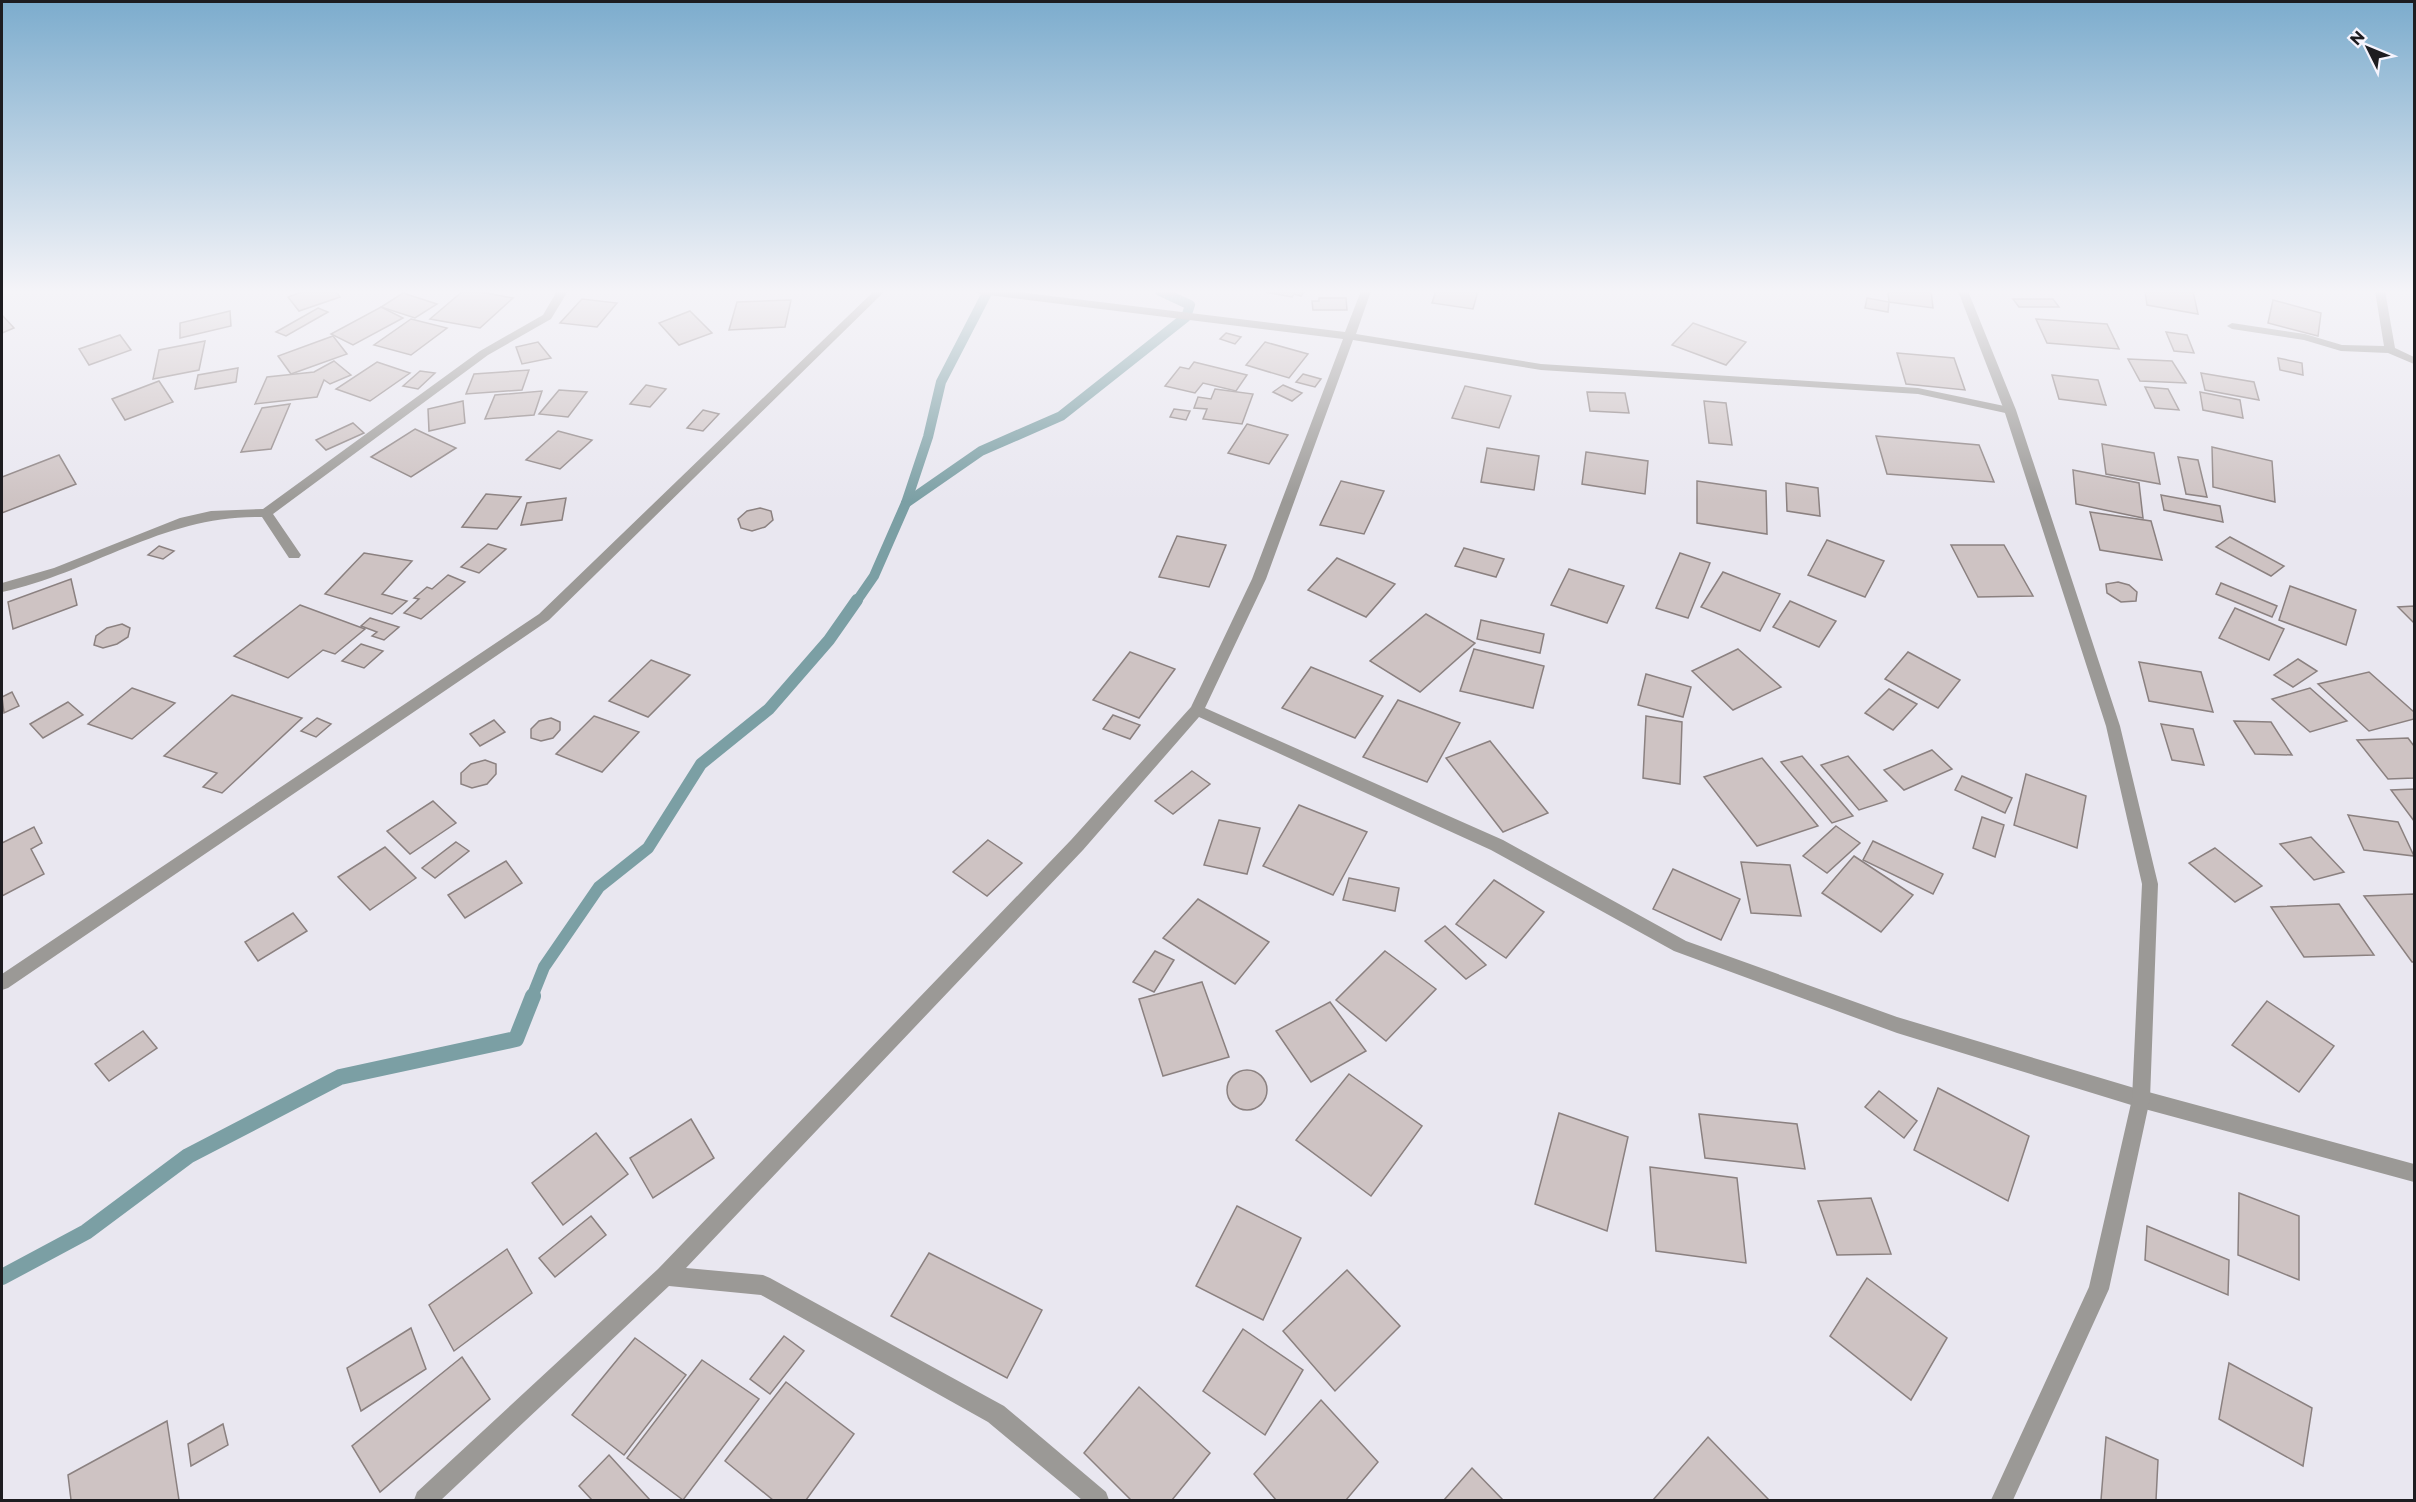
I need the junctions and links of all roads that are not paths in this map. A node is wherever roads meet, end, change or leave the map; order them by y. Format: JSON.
{"nodes":[{"id":1,"x":473,"y":361,"type":"edge"},
{"id":2,"x":808,"y":361,"type":"edge"},
{"id":3,"x":1339,"y":361,"type":"edge"},
{"id":4,"x":1504,"y":361,"type":"edge"},
{"id":5,"x":1991,"y":361,"type":"edge"},
{"id":6,"x":2010,"y":410,"type":"junction"},
{"id":7,"x":266,"y":513,"type":"junction"},
{"id":8,"x":294,"y":555,"type":"dead end"},
{"id":9,"x":2,"y":588,"type":"edge"},
{"id":10,"x":1197,"y":710,"type":"junction"},
{"id":11,"x":2,"y":982,"type":"edge"},
{"id":12,"x":2141,"y":1099,"type":"junction"},
{"id":13,"x":2415,"y":1173,"type":"edge"},
{"id":14,"x":665,"y":1276,"type":"junction"},
{"id":15,"x":425,"y":1500,"type":"edge"},
{"id":16,"x":1098,"y":1500,"type":"edge"},
{"id":17,"x":2001,"y":1500,"type":"edge"}],
"edges":[{"from":1,"to":7,"type":"street"},
{"from":2,"to":11,"type":"street"},
{"from":3,"to":10,"type":"street"},
{"from":4,"to":6,"type":"street"},
{"from":5,"to":6,"type":"street"},
{"from":6,"to":12,"type":"street"},
{"from":7,"to":8,"type":"street"},
{"from":7,"to":9,"type":"street"},
{"from":10,"to":12,"type":"street"},
{"from":10,"to":14,"type":"street"},
{"from":12,"to":13,"type":"street"},
{"from":12,"to":17,"type":"street"},
{"from":14,"to":15,"type":"street"},
{"from":14,"to":16,"type":"street"}]}
